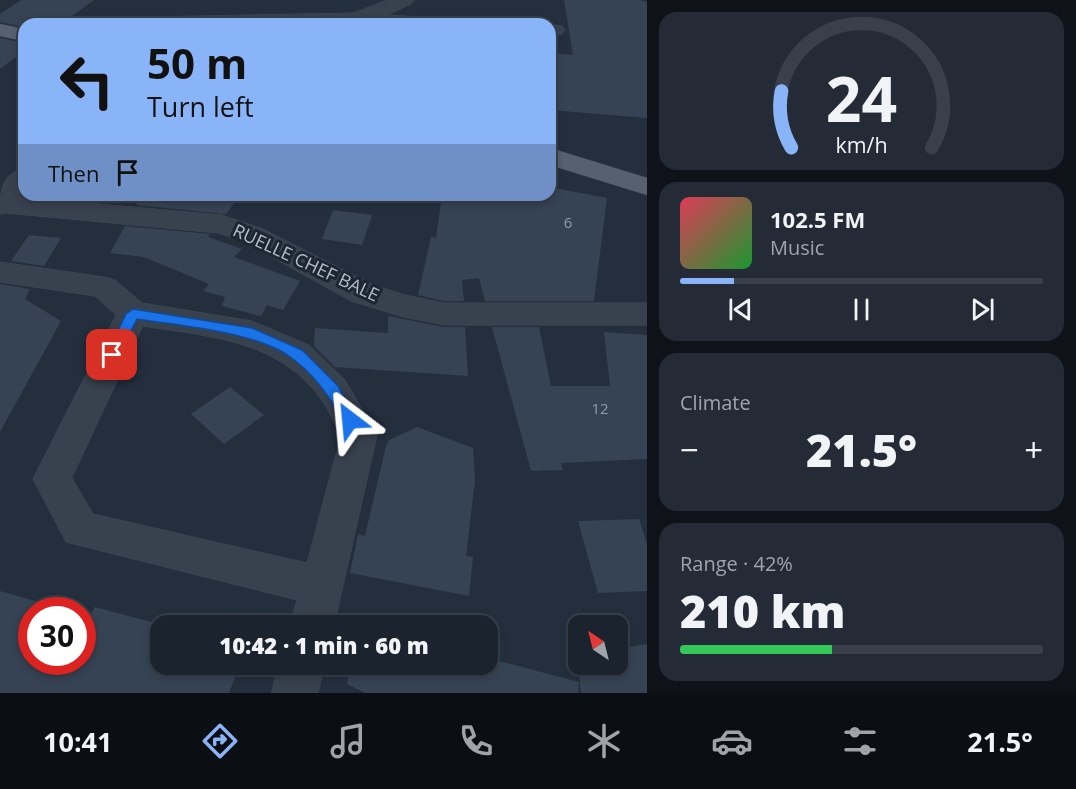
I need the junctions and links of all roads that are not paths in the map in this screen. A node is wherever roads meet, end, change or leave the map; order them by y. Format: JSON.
{"nodes":[{"id":1,"x":164,"y":0,"type":"edge"},
{"id":2,"x":404,"y":0,"type":"edge"},
{"id":3,"x":151,"y":18,"type":"edge"},
{"id":4,"x":359,"y":18,"type":"edge"},
{"id":5,"x":0,"y":30,"type":"edge"},
{"id":6,"x":18,"y":34,"type":"edge"},
{"id":7,"x":556,"y":158,"type":"edge"},
{"id":8,"x":18,"y":172,"type":"edge"},
{"id":9,"x":18,"y":181,"type":"edge"},
{"id":10,"x":647,"y":187,"type":"edge"},
{"id":11,"x":0,"y":195,"type":"edge"},
{"id":12,"x":18,"y":197,"type":"edge"},
{"id":13,"x":46,"y":201,"type":"edge"},
{"id":14,"x":0,"y":272,"type":"edge"},
{"id":15,"x":133,"y":314,"type":"junction"},
{"id":16,"x":647,"y":314,"type":"edge"},
{"id":17,"x":322,"y":586,"type":"junction"},
{"id":18,"x":315,"y":615,"type":"edge"},
{"id":19,"x":299,"y":675,"type":"edge"},
{"id":20,"x":295,"y":693,"type":"edge"}],
"edges":[{"from":1,"to":3,"type":"street"},
{"from":2,"to":4,"type":"street"},
{"from":5,"to":6,"type":"main road"},
{"from":7,"to":10,"type":"main road"},
{"from":8,"to":11,"type":"street"},
{"from":9,"to":11,"type":"street"},
{"from":11,"to":12,"type":"street","name":"RUELLE CHEF BALE"},
{"from":13,"to":16,"type":"street","name":"RUELLE CHEF BALE"},
{"from":14,"to":15,"type":"street"},
{"from":15,"to":17,"type":"street"},
{"from":15,"to":17,"type":"street"},
{"from":17,"to":18,"type":"street"},
{"from":19,"to":20,"type":"street"}]}
